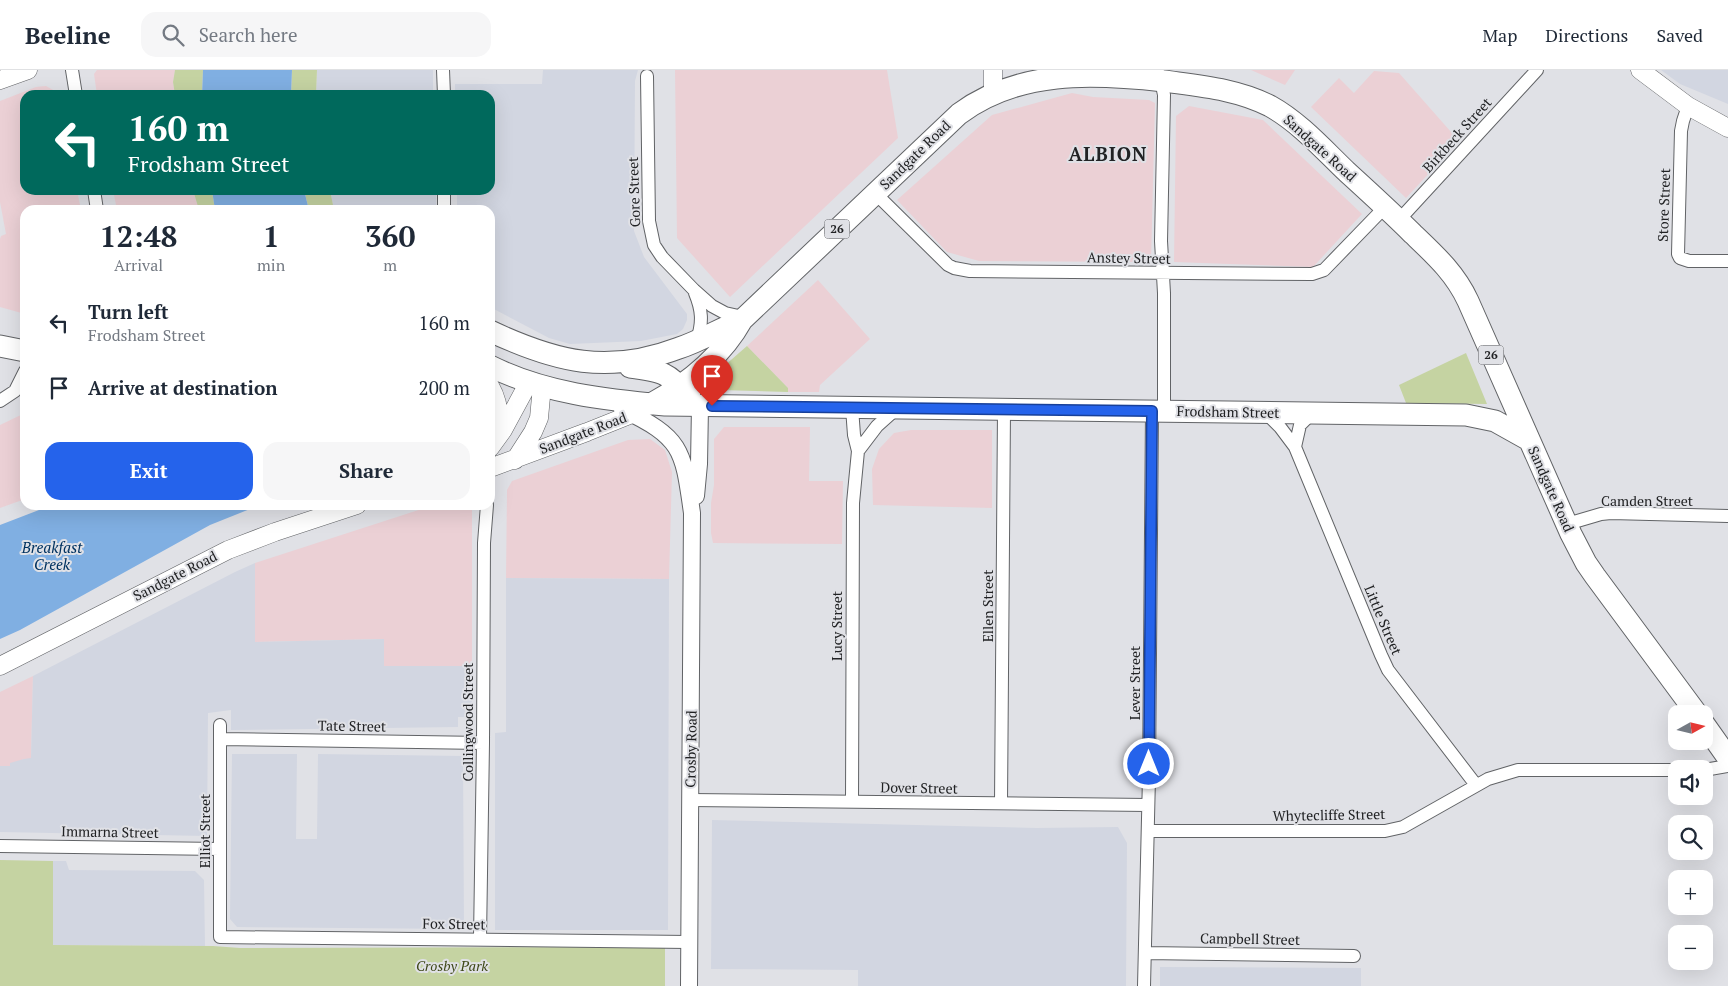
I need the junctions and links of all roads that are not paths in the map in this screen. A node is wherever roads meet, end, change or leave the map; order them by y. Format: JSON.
{"nodes":[{"id":1,"x":28,"y":70,"type":"edge"},
{"id":2,"x":72,"y":70,"type":"edge"},
{"id":3,"x":443,"y":70,"type":"edge"},
{"id":4,"x":1537,"y":70,"type":"edge"},
{"id":5,"x":1640,"y":70,"type":"edge"},
{"id":6,"x":647,"y":76,"type":"dead end"},
{"id":7,"x":1160,"y":76,"type":"edge"},
{"id":8,"x":0,"y":80,"type":"edge"},
{"id":9,"x":993,"y":80,"type":"edge"},
{"id":10,"x":75,"y":90,"type":"edge"},
{"id":11,"x":444,"y":90,"type":"edge"},
{"id":12,"x":1688,"y":106,"type":"junction"},
{"id":13,"x":1728,"y":128,"type":"edge"},
{"id":14,"x":875,"y":194,"type":"junction"},
{"id":15,"x":1392,"y":214,"type":"junction"},
{"id":16,"x":1728,"y":261,"type":"edge"},
{"id":17,"x":1163,"y":273,"type":"junction"},
{"id":18,"x":694,"y":290,"type":"junction"},
{"id":19,"x":743,"y":318,"type":"junction"},
{"id":20,"x":495,"y":333,"type":"edge"},
{"id":21,"x":697,"y":340,"type":"junction"},
{"id":22,"x":0,"y":346,"type":"edge"},
{"id":23,"x":20,"y":350,"type":"edge"},
{"id":24,"x":546,"y":354,"type":"junction"},
{"id":25,"x":602,"y":364,"type":"junction"},
{"id":26,"x":495,"y":368,"type":"edge"},
{"id":27,"x":699,"y":371,"type":"junction"},
{"id":28,"x":20,"y":381,"type":"edge"},
{"id":29,"x":536,"y":384,"type":"junction"},
{"id":30,"x":680,"y":386,"type":"junction"},
{"id":31,"x":495,"y":400,"type":"edge"},
{"id":32,"x":0,"y":401,"type":"edge"},
{"id":33,"x":700,"y":406,"type":"junction"},
{"id":34,"x":852,"y":408,"type":"junction"},
{"id":35,"x":896,"y":408,"type":"junction"},
{"id":36,"x":641,"y":409,"type":"junction"},
{"id":37,"x":1004,"y":410,"type":"junction"},
{"id":38,"x":1158,"y":411,"type":"junction"},
{"id":39,"x":1265,"y":412,"type":"junction"},
{"id":40,"x":1312,"y":413,"type":"junction"},
{"id":41,"x":495,"y":438,"type":"edge"},
{"id":42,"x":1529,"y":440,"type":"junction"},
{"id":43,"x":495,"y":441,"type":"edge"},
{"id":44,"x":1295,"y":447,"type":"junction"},
{"id":45,"x":858,"y":451,"type":"junction"},
{"id":46,"x":515,"y":460,"type":"junction"},
{"id":47,"x":495,"y":466,"type":"edge"},
{"id":48,"x":343,"y":510,"type":"edge"},
{"id":49,"x":487,"y":510,"type":"edge"},
{"id":50,"x":692,"y":513,"type":"junction"},
{"id":51,"x":1728,"y":516,"type":"edge"},
{"id":52,"x":1567,"y":524,"type":"junction"},
{"id":53,"x":0,"y":666,"type":"edge"},
{"id":54,"x":1689,"y":705,"type":"edge"},
{"id":55,"x":220,"y":725,"type":"dead end"},
{"id":56,"x":1714,"y":730,"type":"edge"},
{"id":57,"x":220,"y":739,"type":"junction"},
{"id":58,"x":483,"y":743,"type":"junction"},
{"id":59,"x":1728,"y":758,"type":"edge"},
{"id":60,"x":1728,"y":766,"type":"edge"},
{"id":61,"x":1713,"y":768,"type":"edge"},
{"id":62,"x":1668,"y":770,"type":"edge"},
{"id":63,"x":1476,"y":785,"type":"junction"},
{"id":64,"x":690,"y":800,"type":"junction"},
{"id":65,"x":852,"y":802,"type":"junction"},
{"id":66,"x":1001,"y":803,"type":"junction"},
{"id":67,"x":1148,"y":805,"type":"junction"},
{"id":68,"x":1148,"y":831,"type":"junction"},
{"id":69,"x":0,"y":846,"type":"edge"},
{"id":70,"x":220,"y":849,"type":"junction"},
{"id":71,"x":220,"y":937,"type":"joint"},
{"id":72,"x":480,"y":939,"type":"junction"},
{"id":73,"x":689,"y":942,"type":"junction"},
{"id":74,"x":1145,"y":953,"type":"junction"},
{"id":75,"x":1354,"y":956,"type":"dead end"},
{"id":76,"x":688,"y":986,"type":"edge"},
{"id":77,"x":1144,"y":986,"type":"edge"}],
"edges":[{"from":1,"to":8,"type":"main road"},
{"from":2,"to":10,"type":"street"},
{"from":3,"to":11,"type":"street"},
{"from":4,"to":15,"type":"street","name":"Birkbeck Street"},
{"from":5,"to":12,"type":"main road"},
{"from":6,"to":18,"type":"street","name":"Gore Street"},
{"from":7,"to":9,"type":"highway","name":"Sandgate Road","number":"26"},
{"from":7,"to":15,"type":"highway","name":"Sandgate Road","number":"26"},
{"from":7,"to":17,"type":"street","name":"Lever Street"},
{"from":9,"to":14,"type":"highway","name":"Sandgate Road","number":"26"},
{"from":12,"to":13,"type":"main road"},
{"from":12,"to":16,"type":"street","name":"Store Street"},
{"from":14,"to":17,"type":"street","name":"Anstey Street"},
{"from":14,"to":19,"type":"highway","name":"Sandgate Road","number":"26"},
{"from":15,"to":17,"type":"street","name":"Anstey Street"},
{"from":15,"to":42,"type":"highway","name":"Sandgate Road","number":"26"},
{"from":17,"to":38,"type":"street","name":"Lever Street"},
{"from":18,"to":19,"type":"street","name":"Gore Street"},
{"from":18,"to":21,"type":"street","name":"Gore Street"},
{"from":19,"to":21,"type":"highway","name":"Sandgate Road","number":"26"},
{"from":19,"to":27,"type":"highway","name":"Sandgate Road"},
{"from":20,"to":24,"type":"highway","number":"26"},
{"from":21,"to":25,"type":"highway","name":"Sandgate Road","number":"26"},
{"from":22,"to":23,"type":"highway"},
{"from":24,"to":25,"type":"highway","name":"Sandgate Road","number":"26"},
{"from":24,"to":29,"type":"highway"},
{"from":25,"to":30,"type":"highway"},
{"from":26,"to":29,"type":"highway","name":"Sandgate Road"},
{"from":27,"to":30,"type":"highway","name":"Sandgate Road"},
{"from":27,"to":33,"type":"highway"},
{"from":28,"to":32,"type":"street"},
{"from":29,"to":36,"type":"highway","name":"Sandgate Road"},
{"from":29,"to":43,"type":"main road"},
{"from":29,"to":46,"type":"main road","name":"Sandgate Road"},
{"from":30,"to":33,"type":"highway"},
{"from":30,"to":36,"type":"highway","name":"Sandgate Road"},
{"from":31,"to":41,"type":"main road"},
{"from":33,"to":34,"type":"highway","name":"Frodsham Street"},
{"from":33,"to":36,"type":"highway","name":"Frodsham Street"},
{"from":33,"to":50,"type":"street","name":"Crosby Road"},
{"from":34,"to":35,"type":"highway","name":"Frodsham Street"},
{"from":34,"to":45,"type":"street","name":"Lucy Street"},
{"from":35,"to":37,"type":"highway","name":"Frodsham Street"},
{"from":35,"to":45,"type":"street"},
{"from":36,"to":46,"type":"main road","name":"Sandgate Road"},
{"from":36,"to":50,"type":"street","name":"Crosby Road"},
{"from":37,"to":38,"type":"highway","name":"Frodsham Street"},
{"from":37,"to":66,"type":"street","name":"Ellen Street"},
{"from":38,"to":39,"type":"highway","name":"Frodsham Street"},
{"from":38,"to":67,"type":"street","name":"Lever Street"},
{"from":39,"to":40,"type":"highway","name":"Frodsham Street"},
{"from":39,"to":44,"type":"street","name":"Little Street"},
{"from":40,"to":42,"type":"highway","name":"Frodsham Street"},
{"from":40,"to":44,"type":"street"},
{"from":42,"to":52,"type":"highway","name":"Sandgate Road","number":"26"},
{"from":44,"to":63,"type":"street","name":"Little Street"},
{"from":45,"to":65,"type":"street","name":"Lucy Street"},
{"from":46,"to":47,"type":"main road","name":"Sandgate Road"},
{"from":48,"to":53,"type":"main road","name":"Sandgate Road"},
{"from":49,"to":58,"type":"street","name":"Collingwood Street"},
{"from":50,"to":64,"type":"street","name":"Crosby Road"},
{"from":51,"to":52,"type":"street","name":"Camden Street"},
{"from":52,"to":54,"type":"highway","name":"Sandgate Road","number":"26"},
{"from":55,"to":57,"type":"street","name":"Elliot Street"},
{"from":56,"to":59,"type":"highway"},
{"from":57,"to":58,"type":"street","name":"Tate Street"},
{"from":57,"to":70,"type":"street","name":"Elliot Street"},
{"from":58,"to":72,"type":"street","name":"Collingwood Street"},
{"from":60,"to":61,"type":"street"},
{"from":62,"to":63,"type":"street","name":"Whytecliffe Street"},
{"from":63,"to":68,"type":"street","name":"Whytecliffe Street"},
{"from":64,"to":65,"type":"street","name":"Dover Street"},
{"from":64,"to":73,"type":"street","name":"Crosby Road"},
{"from":65,"to":66,"type":"street","name":"Dover Street"},
{"from":66,"to":67,"type":"street","name":"Dover Street"},
{"from":67,"to":68,"type":"street","name":"Lever Street"},
{"from":68,"to":74,"type":"street","name":"Lever Street"},
{"from":69,"to":70,"type":"street","name":"Immarna Street"},
{"from":70,"to":71,"type":"street","name":"Elliot Street"},
{"from":71,"to":72,"type":"street","name":"Fox Street"},
{"from":72,"to":73,"type":"street","name":"Fox Street"},
{"from":73,"to":76,"type":"street","name":"Crosby Road"},
{"from":74,"to":75,"type":"street","name":"Campbell Street"},
{"from":74,"to":77,"type":"street","name":"Lever Street"}]}
